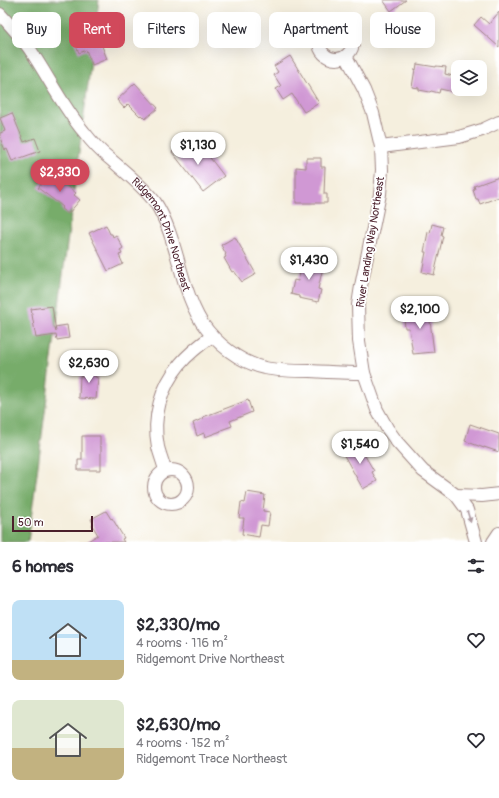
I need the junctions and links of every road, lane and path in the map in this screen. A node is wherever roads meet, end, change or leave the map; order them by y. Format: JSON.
{"nodes":[{"id":1,"x":0,"y":14,"type":"edge"},
{"id":2,"x":346,"y":56,"type":"dead end"},
{"id":3,"x":499,"y":122,"type":"edge"},
{"id":4,"x":380,"y":147,"type":"junction"},
{"id":5,"x":212,"y":336,"type":"junction"},
{"id":6,"x":364,"y":373,"type":"junction"},
{"id":7,"x":165,"y":470,"type":"dead end"},
{"id":8,"x":499,"y":494,"type":"edge"},
{"id":9,"x":456,"y":496,"type":"junction"},
{"id":10,"x":499,"y":532,"type":"edge"},
{"id":11,"x":476,"y":542,"type":"edge"},
{"id":12,"x":493,"y":542,"type":"edge"}],
"edges":[{"from":1,"to":5,"type":"street","name":"Ridgemont Drive Northeast"},
{"from":2,"to":4,"type":"street","name":"River Landing Way Northeast"},
{"from":3,"to":4,"type":"street"},
{"from":4,"to":6,"type":"street","name":"River Landing Way Northeast"},
{"from":5,"to":6,"type":"street","name":"Ridgemont Drive Northeast"},
{"from":5,"to":7,"type":"street"},
{"from":6,"to":9,"type":"street","name":"River Landing Way Northeast"},
{"from":8,"to":9,"type":"street"},
{"from":9,"to":11,"type":"street","name":"River Landing Way Northeast","one_way":true},
{"from":10,"to":12,"type":"street"}]}
